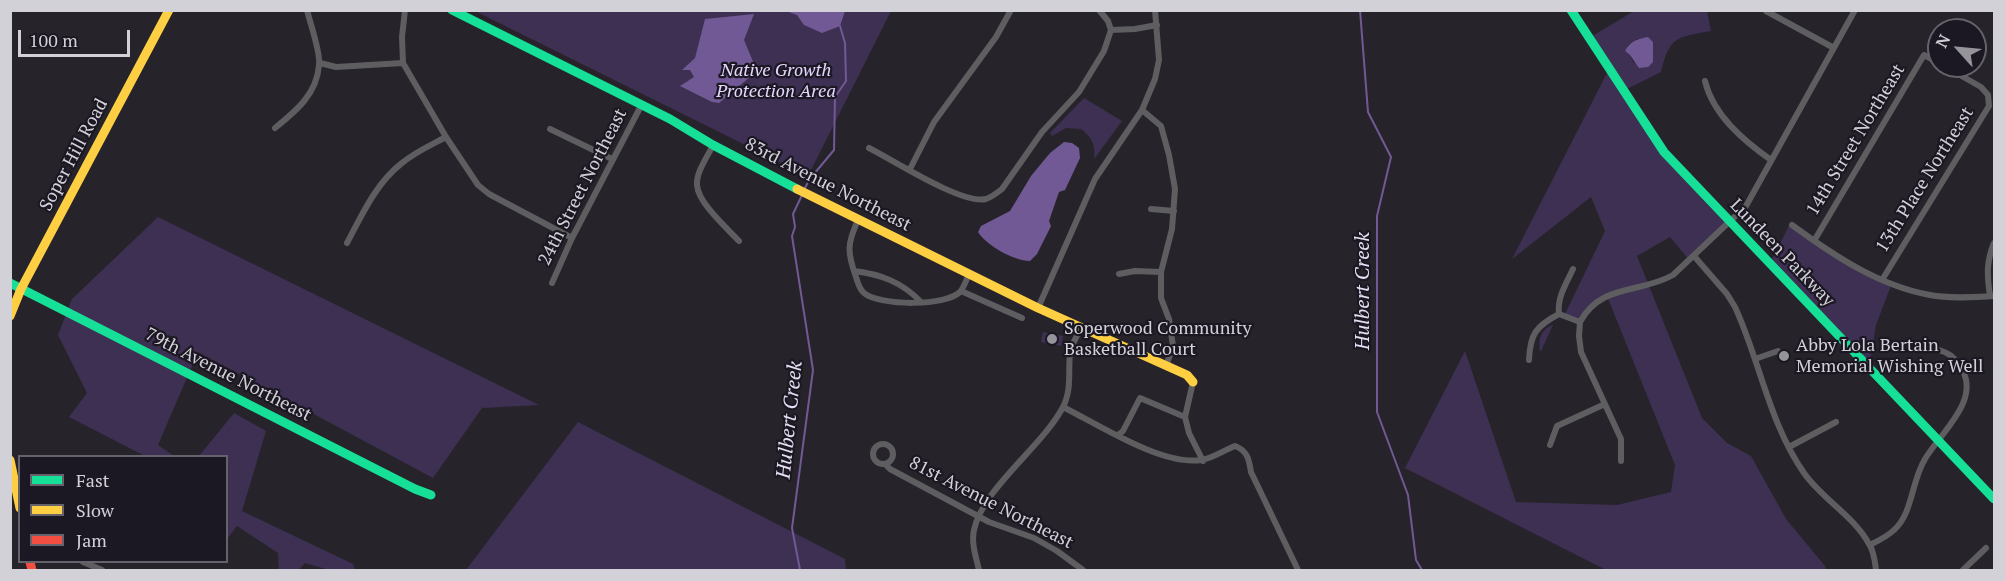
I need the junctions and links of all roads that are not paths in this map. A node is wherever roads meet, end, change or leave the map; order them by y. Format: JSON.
{"nodes":[{"id":1,"x":170,"y":10,"type":"edge"},
{"id":2,"x":307,"y":10,"type":"edge"},
{"id":3,"x":405,"y":10,"type":"edge"},
{"id":4,"x":452,"y":10,"type":"edge"},
{"id":5,"x":1011,"y":10,"type":"edge"},
{"id":6,"x":1099,"y":10,"type":"edge"},
{"id":7,"x":1155,"y":10,"type":"edge"},
{"id":8,"x":1571,"y":10,"type":"edge"},
{"id":9,"x":1855,"y":10,"type":"edge"},
{"id":10,"x":1767,"y":12,"type":"edge"},
{"id":11,"x":1157,"y":26,"type":"junction"},
{"id":12,"x":1111,"y":30,"type":"junction"},
{"id":13,"x":1834,"y":48,"type":"junction"},
{"id":14,"x":1927,"y":57,"type":"edge"},
{"id":15,"x":320,"y":63,"type":"junction"},
{"id":16,"x":403,"y":63,"type":"junction"},
{"id":17,"x":1965,"y":78,"type":"edge"},
{"id":18,"x":1704,"y":81,"type":"dead end"},
{"id":19,"x":642,"y":104,"type":"junction"},
{"id":20,"x":1142,"y":110,"type":"junction"},
{"id":21,"x":275,"y":128,"type":"dead end"},
{"id":22,"x":550,"y":129,"type":"dead end"},
{"id":23,"x":446,"y":137,"type":"junction"},
{"id":24,"x":713,"y":145,"type":"junction"},
{"id":25,"x":869,"y":148,"type":"dead end"},
{"id":26,"x":612,"y":159,"type":"junction"},
{"id":27,"x":1771,"y":160,"type":"junction"},
{"id":28,"x":910,"y":170,"type":"junction"},
{"id":29,"x":1151,"y":209,"type":"dead end"},
{"id":30,"x":1174,"y":211,"type":"junction"},
{"id":31,"x":858,"y":220,"type":"junction"},
{"id":32,"x":1730,"y":222,"type":"junction"},
{"id":33,"x":1792,"y":225,"type":"dead end"},
{"id":34,"x":572,"y":238,"type":"junction"},
{"id":35,"x":739,"y":241,"type":"dead end"},
{"id":36,"x":1814,"y":241,"type":"junction"},
{"id":37,"x":347,"y":243,"type":"dead end"},
{"id":38,"x":1995,"y":243,"type":"edge"},
{"id":39,"x":1694,"y":256,"type":"junction"},
{"id":40,"x":1573,"y":269,"type":"dead end"},
{"id":41,"x":854,"y":271,"type":"junction"},
{"id":42,"x":1161,"y":272,"type":"junction"},
{"id":43,"x":969,"y":274,"type":"junction"},
{"id":44,"x":1119,"y":274,"type":"dead end"},
{"id":45,"x":1882,"y":280,"type":"junction"},
{"id":46,"x":10,"y":283,"type":"edge"},
{"id":47,"x":552,"y":283,"type":"dead end"},
{"id":48,"x":21,"y":289,"type":"junction"},
{"id":49,"x":961,"y":291,"type":"junction"},
{"id":50,"x":1992,"y":296,"type":"edge"},
{"id":51,"x":921,"y":302,"type":"junction"},
{"id":52,"x":1038,"y":308,"type":"junction"},
{"id":53,"x":1559,"y":314,"type":"junction"},
{"id":54,"x":10,"y":316,"type":"edge"},
{"id":55,"x":1023,"y":318,"type":"dead end"},
{"id":56,"x":1580,"y":322,"type":"junction"},
{"id":57,"x":1081,"y":327,"type":"junction"},
{"id":58,"x":1939,"y":350,"type":"dead end"},
{"id":59,"x":1778,"y":351,"type":"dead end"},
{"id":60,"x":1755,"y":359,"type":"junction"},
{"id":61,"x":1529,"y":360,"type":"dead end"},
{"id":62,"x":1166,"y":366,"type":"junction"},
{"id":63,"x":1193,"y":382,"type":"joint"},
{"id":64,"x":1605,"y":404,"type":"junction"},
{"id":65,"x":1063,"y":406,"type":"junction"},
{"id":66,"x":1185,"y":417,"type":"junction"},
{"id":67,"x":1836,"y":422,"type":"dead end"},
{"id":68,"x":1118,"y":435,"type":"junction"},
{"id":69,"x":1937,"y":440,"type":"junction"},
{"id":70,"x":1550,"y":445,"type":"dead end"},
{"id":71,"x":1789,"y":447,"type":"junction"},
{"id":72,"x":10,"y":460,"type":"edge"},
{"id":73,"x":1203,"y":460,"type":"junction"},
{"id":74,"x":1622,"y":461,"type":"dead end"},
{"id":75,"x":885,"y":464,"type":"dead end"},
{"id":76,"x":16,"y":478,"type":"edge"},
{"id":77,"x":18,"y":493,"type":"edge"},
{"id":78,"x":431,"y":495,"type":"dead end"},
{"id":79,"x":1994,"y":497,"type":"edge"},
{"id":80,"x":979,"y":517,"type":"junction"},
{"id":81,"x":1870,"y":545,"type":"junction"},
{"id":82,"x":1986,"y":548,"type":"dead end"},
{"id":83,"x":87,"y":563,"type":"edge"},
{"id":84,"x":102,"y":570,"type":"edge"},
{"id":85,"x":979,"y":570,"type":"edge"},
{"id":86,"x":1083,"y":570,"type":"edge"},
{"id":87,"x":1298,"y":570,"type":"edge"},
{"id":88,"x":1876,"y":570,"type":"edge"},
{"id":89,"x":1963,"y":570,"type":"edge"}],
"edges":[{"from":1,"to":48,"type":"street","name":"Soper Hill Road"},
{"from":2,"to":15,"type":"street"},
{"from":3,"to":16,"type":"street"},
{"from":4,"to":19,"type":"street","name":"83rd Avenue Northeast"},
{"from":5,"to":28,"type":"street"},
{"from":6,"to":12,"type":"street"},
{"from":7,"to":11,"type":"street"},
{"from":8,"to":32,"type":"street","name":"Lundeen Parkway"},
{"from":9,"to":13,"type":"street"},
{"from":10,"to":13,"type":"street"},
{"from":11,"to":12,"type":"street"},
{"from":11,"to":20,"type":"street"},
{"from":12,"to":28,"type":"street"},
{"from":13,"to":27,"type":"street"},
{"from":14,"to":36,"type":"street","name":"14th Street Northeast"},
{"from":15,"to":16,"type":"street"},
{"from":15,"to":21,"type":"street"},
{"from":16,"to":23,"type":"street"},
{"from":17,"to":45,"type":"street","name":"13th Place Northeast"},
{"from":18,"to":27,"type":"street"},
{"from":19,"to":24,"type":"street","name":"83rd Avenue Northeast"},
{"from":19,"to":26,"type":"street","name":"24th Street Northeast"},
{"from":20,"to":30,"type":"street"},
{"from":20,"to":52,"type":"street"},
{"from":22,"to":26,"type":"street"},
{"from":23,"to":34,"type":"street"},
{"from":23,"to":37,"type":"street"},
{"from":24,"to":31,"type":"street","name":"83rd Avenue Northeast"},
{"from":24,"to":35,"type":"street"},
{"from":25,"to":28,"type":"street"},
{"from":26,"to":34,"type":"street","name":"24th Street Northeast"},
{"from":27,"to":32,"type":"street"},
{"from":29,"to":30,"type":"street"},
{"from":30,"to":42,"type":"street"},
{"from":31,"to":41,"type":"street"},
{"from":31,"to":43,"type":"street","name":"83rd Avenue Northeast"},
{"from":32,"to":39,"type":"street"},
{"from":32,"to":69,"type":"street","name":"Lundeen Parkway"},
{"from":33,"to":36,"type":"street"},
{"from":34,"to":47,"type":"street","name":"24th Street Northeast"},
{"from":36,"to":45,"type":"street"},
{"from":38,"to":50,"type":"street"},
{"from":39,"to":56,"type":"street"},
{"from":39,"to":60,"type":"street"},
{"from":40,"to":53,"type":"street"},
{"from":41,"to":51,"type":"street"},
{"from":41,"to":51,"type":"street"},
{"from":42,"to":44,"type":"street"},
{"from":42,"to":62,"type":"street"},
{"from":43,"to":49,"type":"street"},
{"from":43,"to":52,"type":"street","name":"83rd Avenue Northeast"},
{"from":45,"to":50,"type":"street"},
{"from":46,"to":48,"type":"street","name":"79th Avenue Northeast"},
{"from":48,"to":54,"type":"street","name":"Soper Hill Road"},
{"from":48,"to":78,"type":"street","name":"79th Avenue Northeast"},
{"from":49,"to":51,"type":"street"},
{"from":49,"to":55,"type":"street"},
{"from":52,"to":57,"type":"street","name":"83rd Avenue Northeast"},
{"from":53,"to":56,"type":"street"},
{"from":53,"to":61,"type":"street"},
{"from":56,"to":64,"type":"street"},
{"from":57,"to":62,"type":"street","name":"83rd Avenue Northeast"},
{"from":57,"to":65,"type":"street"},
{"from":58,"to":69,"type":"street"},
{"from":59,"to":60,"type":"street"},
{"from":60,"to":71,"type":"street"},
{"from":62,"to":63,"type":"street","name":"83rd Avenue Northeast"},
{"from":63,"to":66,"type":"street"},
{"from":64,"to":70,"type":"street"},
{"from":64,"to":74,"type":"street"},
{"from":65,"to":68,"type":"street"},
{"from":65,"to":80,"type":"street"},
{"from":66,"to":68,"type":"street"},
{"from":66,"to":73,"type":"street"},
{"from":67,"to":71,"type":"street"},
{"from":68,"to":73,"type":"street"},
{"from":69,"to":79,"type":"street","name":"Lundeen Parkway"},
{"from":69,"to":81,"type":"street"},
{"from":71,"to":81,"type":"street"},
{"from":72,"to":76,"type":"street"},
{"from":73,"to":87,"type":"street"},
{"from":75,"to":80,"type":"street","name":"81st Avenue Northeast"},
{"from":76,"to":77,"type":"street"},
{"from":80,"to":85,"type":"street"},
{"from":80,"to":86,"type":"street","name":"81st Avenue Northeast"},
{"from":81,"to":88,"type":"street"},
{"from":82,"to":89,"type":"street"},
{"from":83,"to":84,"type":"street"}]}
